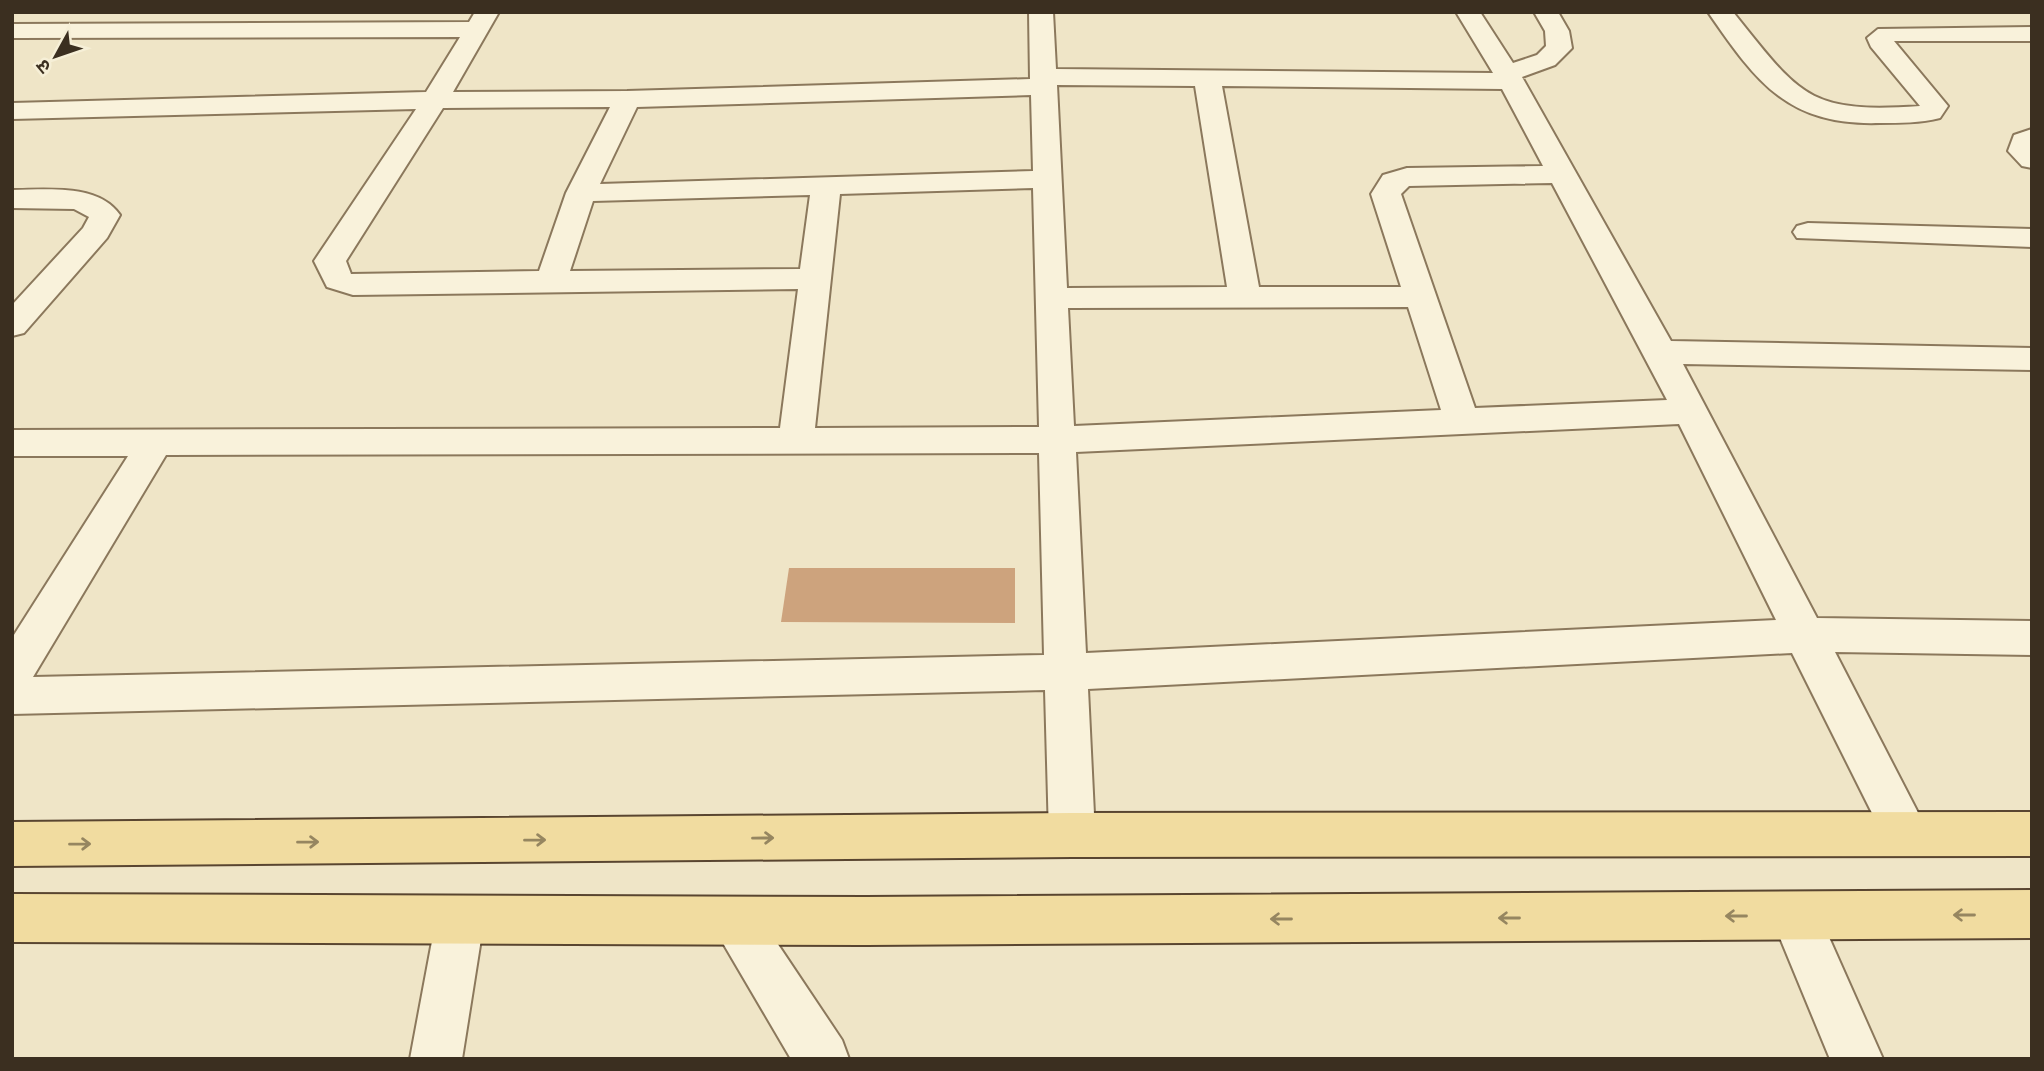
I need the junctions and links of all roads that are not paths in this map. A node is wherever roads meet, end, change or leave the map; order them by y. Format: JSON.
{"nodes":[{"id":1,"x":106,"y":12,"type":"edge"},
{"id":2,"x":1041,"y":12,"type":"edge"},
{"id":3,"x":1048,"y":12,"type":"edge"},
{"id":4,"x":1468,"y":12,"type":"edge"},
{"id":5,"x":1546,"y":12,"type":"edge"},
{"id":6,"x":1720,"y":12,"type":"edge"},
{"id":7,"x":332,"y":21,"type":"edge"},
{"id":8,"x":482,"y":21,"type":"edge"},
{"id":9,"x":12,"y":31,"type":"edge"},
{"id":10,"x":88,"y":31,"type":"junction"},
{"id":11,"x":2032,"y":34,"type":"edge"},
{"id":12,"x":1508,"y":77,"type":"junction"},
{"id":13,"x":1207,"y":78,"type":"junction"},
{"id":14,"x":1043,"y":82,"type":"junction"},
{"id":15,"x":627,"y":99,"type":"junction"},
{"id":16,"x":435,"y":100,"type":"junction"},
{"id":17,"x":12,"y":111,"type":"edge"},
{"id":18,"x":2032,"y":137,"type":"edge"},
{"id":19,"x":2032,"y":160,"type":"edge"},
{"id":20,"x":1562,"y":174,"type":"junction"},
{"id":21,"x":1049,"y":179,"type":"junction"},
{"id":22,"x":826,"y":185,"type":"junction"},
{"id":23,"x":581,"y":193,"type":"junction"},
{"id":24,"x":12,"y":200,"type":"edge"},
{"id":25,"x":1808,"y":232,"type":"dead end"},
{"id":26,"x":2032,"y":238,"type":"edge"},
{"id":27,"x":813,"y":279,"type":"junction"},
{"id":28,"x":551,"y":281,"type":"junction"},
{"id":29,"x":1246,"y":297,"type":"junction"},
{"id":30,"x":1420,"y":297,"type":"junction"},
{"id":31,"x":1053,"y":298,"type":"junction"},
{"id":32,"x":12,"y":325,"type":"edge"},
{"id":33,"x":1660,"y":352,"type":"junction"},
{"id":34,"x":2032,"y":359,"type":"edge"},
{"id":35,"x":1690,"y":411,"type":"junction"},
{"id":36,"x":1462,"y":421,"type":"junction"},
{"id":37,"x":1058,"y":440,"type":"junction"},
{"id":38,"x":796,"y":441,"type":"junction"},
{"id":39,"x":12,"y":443,"type":"edge"},
{"id":40,"x":155,"y":443,"type":"junction"},
{"id":41,"x":1805,"y":635,"type":"junction"},
{"id":42,"x":2032,"y":638,"type":"edge"},
{"id":43,"x":1066,"y":672,"type":"junction"},
{"id":44,"x":12,"y":674,"type":"edge"},
{"id":45,"x":12,"y":696,"type":"edge"},
{"id":46,"x":1906,"y":834,"type":"junction"},
{"id":47,"x":2032,"y":834,"type":"edge"},
{"id":48,"x":1072,"y":835,"type":"junction"},
{"id":49,"x":12,"y":845,"type":"edge"},
{"id":50,"x":2032,"y":914,"type":"edge"},
{"id":51,"x":1796,"y":916,"type":"junction"},
{"id":52,"x":12,"y":918,"type":"edge"},
{"id":53,"x":460,"y":920,"type":"junction"},
{"id":54,"x":734,"y":921,"type":"junction"},
{"id":55,"x":436,"y":1059,"type":"edge"},
{"id":56,"x":823,"y":1059,"type":"edge"},
{"id":57,"x":1857,"y":1059,"type":"edge"}],
"edges":[{"from":1,"to":10,"type":"street"},
{"from":2,"to":3,"type":"street"},
{"from":2,"to":14,"type":"street"},
{"from":4,"to":12,"type":"street"},
{"from":5,"to":12,"type":"street"},
{"from":6,"to":11,"type":"street"},
{"from":7,"to":8,"type":"street"},
{"from":7,"to":10,"type":"street"},
{"from":8,"to":16,"type":"street"},
{"from":9,"to":10,"type":"street"},
{"from":12,"to":13,"type":"street"},
{"from":12,"to":20,"type":"street"},
{"from":13,"to":14,"type":"street"},
{"from":13,"to":29,"type":"street"},
{"from":14,"to":15,"type":"street"},
{"from":14,"to":21,"type":"street"},
{"from":15,"to":16,"type":"street"},
{"from":15,"to":23,"type":"street"},
{"from":16,"to":17,"type":"street"},
{"from":16,"to":28,"type":"street"},
{"from":18,"to":19,"type":"street"},
{"from":20,"to":30,"type":"street"},
{"from":20,"to":33,"type":"street"},
{"from":21,"to":22,"type":"street"},
{"from":21,"to":31,"type":"street"},
{"from":22,"to":23,"type":"street"},
{"from":22,"to":27,"type":"street"},
{"from":23,"to":28,"type":"street"},
{"from":24,"to":32,"type":"street"},
{"from":25,"to":26,"type":"street"},
{"from":27,"to":28,"type":"street"},
{"from":27,"to":38,"type":"street"},
{"from":29,"to":30,"type":"street"},
{"from":29,"to":31,"type":"street"},
{"from":30,"to":36,"type":"street"},
{"from":31,"to":37,"type":"street"},
{"from":33,"to":34,"type":"street"},
{"from":33,"to":35,"type":"street"},
{"from":35,"to":36,"type":"street"},
{"from":35,"to":41,"type":"street"},
{"from":36,"to":37,"type":"street"},
{"from":37,"to":38,"type":"street"},
{"from":37,"to":43,"type":"street"},
{"from":38,"to":40,"type":"street"},
{"from":39,"to":40,"type":"street"},
{"from":40,"to":44,"type":"street"},
{"from":41,"to":42,"type":"street"},
{"from":41,"to":43,"type":"street"},
{"from":41,"to":46,"type":"street"},
{"from":43,"to":45,"type":"street"},
{"from":43,"to":48,"type":"street"},
{"from":46,"to":47,"type":"main road"},
{"from":46,"to":48,"type":"main road"},
{"from":49,"to":48,"type":"main road","one_way":true},
{"from":50,"to":51,"type":"main road","one_way":true},
{"from":51,"to":54,"type":"main road","one_way":true},
{"from":51,"to":57,"type":"street"},
{"from":52,"to":53,"type":"main road"},
{"from":53,"to":54,"type":"main road"},
{"from":53,"to":55,"type":"street"},
{"from":54,"to":56,"type":"street"}]}
